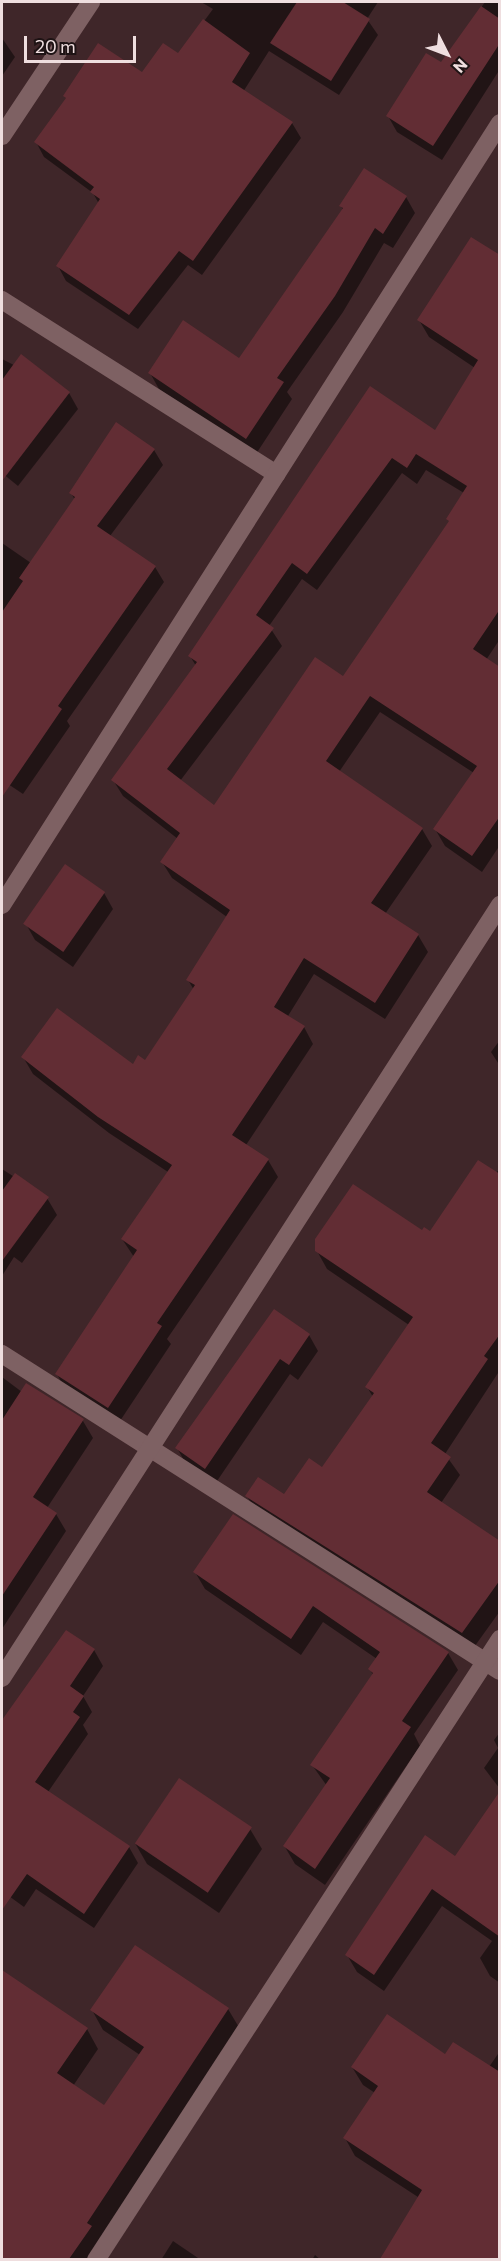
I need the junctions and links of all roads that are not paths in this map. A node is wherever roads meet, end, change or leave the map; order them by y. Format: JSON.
{"nodes":[{"id":1,"x":91,"y":2,"type":"edge"},
{"id":2,"x":500,"y":123,"type":"edge"},
{"id":3,"x":2,"y":136,"type":"edge"},
{"id":4,"x":2,"y":300,"type":"edge"},
{"id":5,"x":276,"y":474,"type":"junction"},
{"id":6,"x":2,"y":905,"type":"edge"},
{"id":7,"x":500,"y":905,"type":"edge"},
{"id":8,"x":2,"y":1354,"type":"edge"},
{"id":9,"x":150,"y":1448,"type":"junction"},
{"id":10,"x":500,"y":1639,"type":"edge"},
{"id":11,"x":492,"y":1666,"type":"edge"},
{"id":12,"x":2,"y":1678,"type":"edge"},
{"id":13,"x":96,"y":2259,"type":"edge"}],
"edges":[{"from":1,"to":3,"type":"street"},
{"from":2,"to":5,"type":"street"},
{"from":4,"to":5,"type":"street"},
{"from":5,"to":6,"type":"street"},
{"from":7,"to":9,"type":"street"},
{"from":8,"to":9,"type":"street"},
{"from":9,"to":11,"type":"street"},
{"from":9,"to":12,"type":"street"},
{"from":10,"to":11,"type":"street"},
{"from":11,"to":13,"type":"street"}]}
